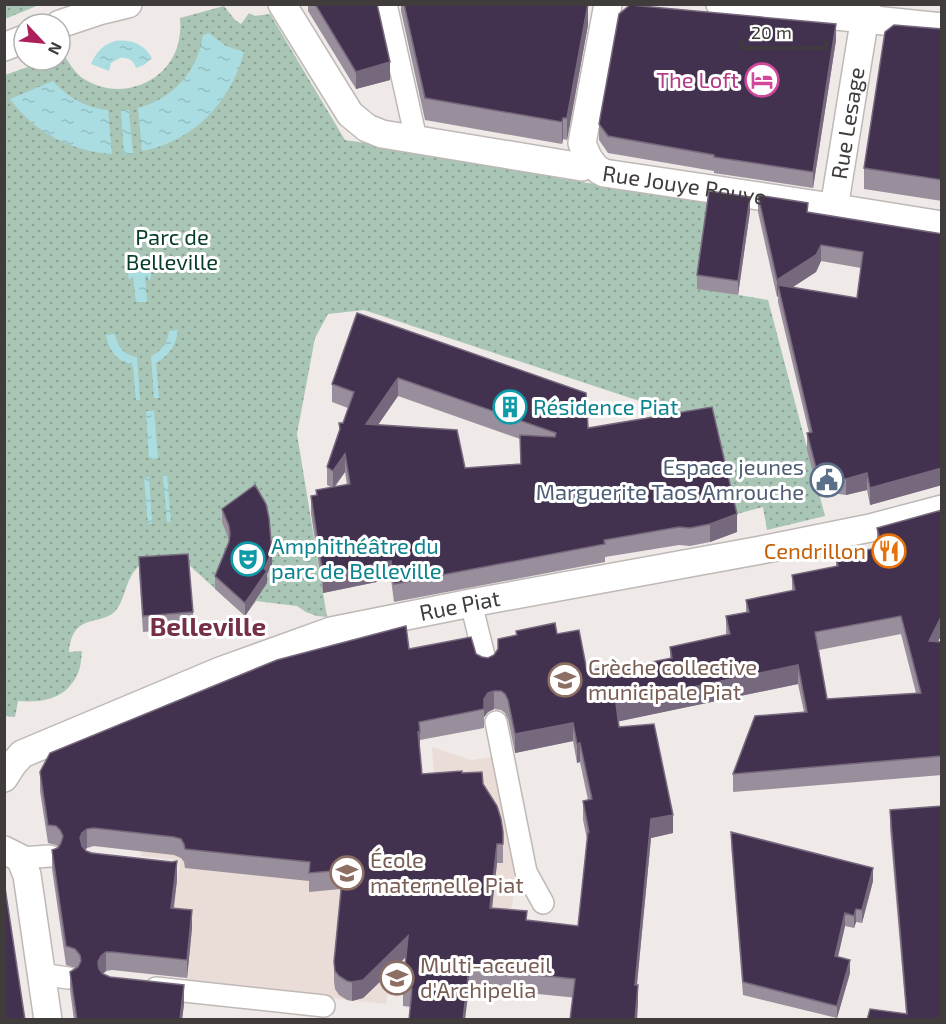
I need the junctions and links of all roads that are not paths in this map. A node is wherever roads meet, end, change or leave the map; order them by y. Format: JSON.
{"nodes":[{"id":1,"x":128,"y":4,"type":"edge"},
{"id":2,"x":282,"y":4,"type":"edge"},
{"id":3,"x":386,"y":4,"type":"edge"},
{"id":4,"x":608,"y":4,"type":"edge"},
{"id":5,"x":720,"y":4,"type":"edge"},
{"id":6,"x":866,"y":12,"type":"edge"},
{"id":7,"x":72,"y":20,"type":"edge"},
{"id":8,"x":942,"y":27,"type":"edge"},
{"id":9,"x":416,"y":139,"type":"junction"},
{"id":10,"x":591,"y":162,"type":"junction"},
{"id":11,"x":834,"y":208,"type":"junction"},
{"id":12,"x":942,"y":225,"type":"edge"},
{"id":13,"x":942,"y":509,"type":"edge"},
{"id":14,"x":471,"y":603,"type":"junction"},
{"id":15,"x":486,"y":664,"type":"edge"},
{"id":16,"x":496,"y":722,"type":"edge"},
{"id":17,"x":4,"y":778,"type":"edge"},
{"id":18,"x":12,"y":854,"type":"edge"},
{"id":19,"x":50,"y":856,"type":"edge"},
{"id":20,"x":543,"y":903,"type":"dead end"},
{"id":21,"x":41,"y":974,"type":"junction"},
{"id":22,"x":68,"y":978,"type":"edge"},
{"id":23,"x":135,"y":985,"type":"edge"},
{"id":24,"x":324,"y":1005,"type":"dead end"},
{"id":25,"x":48,"y":1020,"type":"edge"}],
"edges":[{"from":1,"to":7,"type":"street"},
{"from":2,"to":9,"type":"street"},
{"from":3,"to":9,"type":"street"},
{"from":4,"to":10,"type":"street","name":"Rue Jouye Rouve"},
{"from":5,"to":6,"type":"street"},
{"from":6,"to":8,"type":"street"},
{"from":6,"to":11,"type":"street","name":"Rue Lesage"},
{"from":9,"to":10,"type":"street"},
{"from":10,"to":11,"type":"street","name":"Rue Jouye Rouve"},
{"from":11,"to":12,"type":"street","name":"Rue Jouye Rouve"},
{"from":13,"to":14,"type":"street","name":"Rue Piat"},
{"from":14,"to":15,"type":"street"},
{"from":14,"to":17,"type":"street","name":"Rue Piat"},
{"from":16,"to":20,"type":"street"},
{"from":18,"to":19,"type":"street"},
{"from":18,"to":21,"type":"street"},
{"from":21,"to":22,"type":"street"},
{"from":21,"to":25,"type":"street"},
{"from":23,"to":24,"type":"street"}]}
